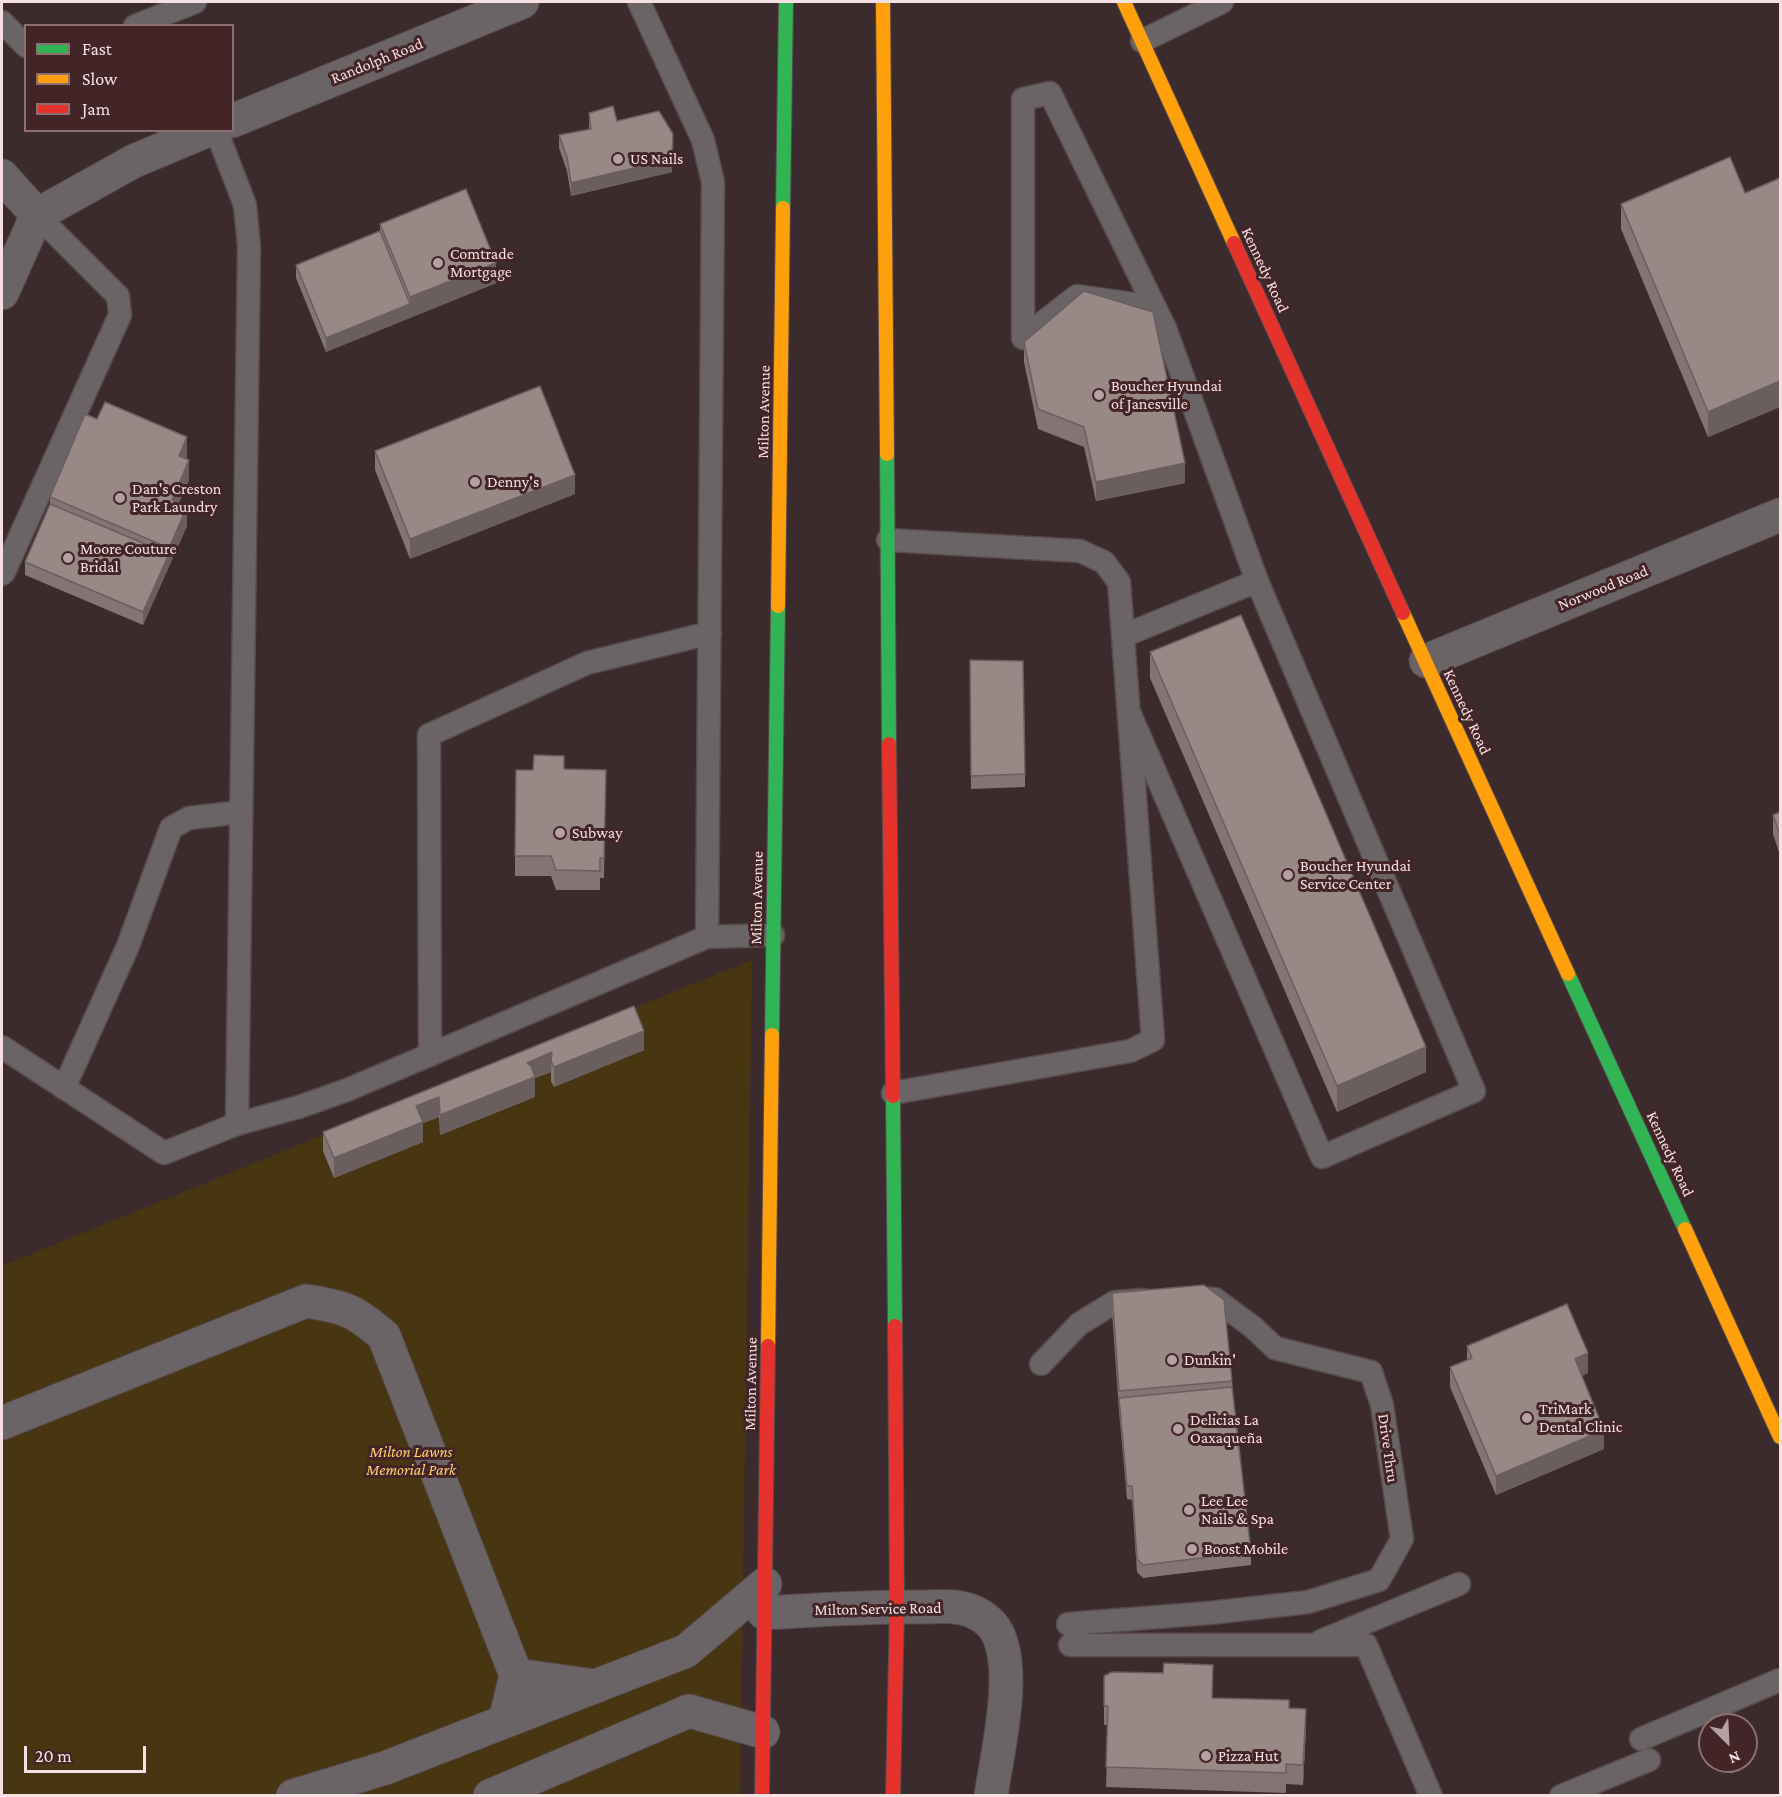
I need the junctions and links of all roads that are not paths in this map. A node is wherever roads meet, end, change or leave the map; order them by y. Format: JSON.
{"nodes":[{"id":1,"x":195,"y":2,"type":"edge"},
{"id":2,"x":522,"y":2,"type":"edge"},
{"id":3,"x":639,"y":2,"type":"edge"},
{"id":4,"x":786,"y":2,"type":"edge"},
{"id":5,"x":883,"y":2,"type":"edge"},
{"id":6,"x":1124,"y":2,"type":"edge"},
{"id":7,"x":1222,"y":2,"type":"edge"},
{"id":8,"x":2,"y":22,"type":"edge"},
{"id":9,"x":140,"y":24,"type":"edge"},
{"id":10,"x":1142,"y":41,"type":"junction"},
{"id":11,"x":24,"y":44,"type":"edge"},
{"id":12,"x":234,"y":120,"type":"edge"},
{"id":13,"x":203,"y":132,"type":"edge"},
{"id":14,"x":217,"y":132,"type":"edge"},
{"id":15,"x":2,"y":176,"type":"edge"},
{"id":16,"x":37,"y":214,"type":"junction"},
{"id":17,"x":2,"y":293,"type":"edge"},
{"id":18,"x":1154,"y":307,"type":"junction"},
{"id":19,"x":1780,"y":515,"type":"edge"},
{"id":20,"x":888,"y":540,"type":"junction"},
{"id":21,"x":2,"y":574,"type":"edge"},
{"id":22,"x":1257,"y":581,"type":"junction"},
{"id":23,"x":710,"y":633,"type":"junction"},
{"id":24,"x":1123,"y":636,"type":"junction"},
{"id":25,"x":1426,"y":661,"type":"junction"},
{"id":26,"x":1129,"y":712,"type":"junction"},
{"id":27,"x":241,"y":812,"type":"junction"},
{"id":28,"x":773,"y":935,"type":"junction"},
{"id":29,"x":707,"y":937,"type":"junction"},
{"id":30,"x":2,"y":1047,"type":"edge"},
{"id":31,"x":430,"y":1055,"type":"junction"},
{"id":32,"x":64,"y":1088,"type":"junction"},
{"id":33,"x":893,"y":1092,"type":"junction"},
{"id":34,"x":237,"y":1125,"type":"junction"},
{"id":35,"x":1041,"y":1364,"type":"dead end"},
{"id":36,"x":2,"y":1423,"type":"edge"},
{"id":37,"x":1780,"y":1437,"type":"edge"},
{"id":38,"x":1458,"y":1584,"type":"dead end"},
{"id":39,"x":764,"y":1598,"type":"junction"},
{"id":40,"x":897,"y":1606,"type":"junction"},
{"id":41,"x":1310,"y":1645,"type":"junction"},
{"id":42,"x":516,"y":1675,"type":"junction"},
{"id":43,"x":1780,"y":1680,"type":"edge"},
{"id":44,"x":597,"y":1687,"type":"junction"},
{"id":45,"x":505,"y":1722,"type":"junction"},
{"id":46,"x":763,"y":1732,"type":"junction"},
{"id":47,"x":1641,"y":1739,"type":"dead end"},
{"id":48,"x":1650,"y":1760,"type":"dead end"},
{"id":49,"x":293,"y":1796,"type":"edge"},
{"id":50,"x":490,"y":1796,"type":"edge"},
{"id":51,"x":762,"y":1796,"type":"edge"},
{"id":52,"x":893,"y":1796,"type":"edge"},
{"id":53,"x":991,"y":1796,"type":"edge"},
{"id":54,"x":1431,"y":1796,"type":"edge"},
{"id":55,"x":1561,"y":1796,"type":"edge"}],
"edges":[{"from":1,"to":9,"type":"lane"},
{"from":2,"to":12,"type":"street","name":"Randolph Road"},
{"from":3,"to":23,"type":"lane"},
{"from":4,"to":28,"type":"main road","name":"Milton Avenue"},
{"from":5,"to":20,"type":"main road"},
{"from":6,"to":10,"type":"main road","name":"Kennedy Road"},
{"from":7,"to":10,"type":"lane"},
{"from":8,"to":11,"type":"lane"},
{"from":10,"to":25,"type":"main road","name":"Kennedy Road"},
{"from":13,"to":16,"type":"street"},
{"from":14,"to":27,"type":"lane"},
{"from":15,"to":16,"type":"street"},
{"from":16,"to":17,"type":"street"},
{"from":16,"to":21,"type":"lane"},
{"from":18,"to":18,"type":"lane"},
{"from":18,"to":22,"type":"lane"},
{"from":19,"to":25,"type":"street","name":"Norwood Road"},
{"from":20,"to":24,"type":"lane"},
{"from":20,"to":33,"type":"main road"},
{"from":22,"to":24,"type":"lane"},
{"from":22,"to":26,"type":"lane"},
{"from":23,"to":29,"type":"lane"},
{"from":23,"to":31,"type":"lane"},
{"from":24,"to":26,"type":"lane"},
{"from":25,"to":37,"type":"main road","name":"Kennedy Road"},
{"from":26,"to":33,"type":"lane"},
{"from":27,"to":32,"type":"lane"},
{"from":27,"to":34,"type":"lane"},
{"from":28,"to":29,"type":"lane"},
{"from":28,"to":39,"type":"main road","name":"Milton Avenue"},
{"from":29,"to":31,"type":"lane"},
{"from":30,"to":32,"type":"lane"},
{"from":31,"to":34,"type":"lane"},
{"from":32,"to":34,"type":"lane"},
{"from":33,"to":40,"type":"main road"},
{"from":35,"to":41,"type":"lane","name":"Drive Thru"},
{"from":36,"to":42,"type":"street"},
{"from":38,"to":41,"type":"lane"},
{"from":39,"to":40,"type":"street","name":"Milton Service Road"},
{"from":39,"to":44,"type":"street"},
{"from":39,"to":46,"type":"main road","name":"Milton Avenue"},
{"from":40,"to":52,"type":"main road"},
{"from":40,"to":53,"type":"street","name":"Milton Service Road"},
{"from":41,"to":54,"type":"lane"},
{"from":42,"to":44,"type":"street"},
{"from":42,"to":45,"type":"street"},
{"from":43,"to":47,"type":"lane"},
{"from":44,"to":45,"type":"street"},
{"from":45,"to":49,"type":"street"},
{"from":46,"to":50,"type":"street"},
{"from":46,"to":51,"type":"main road","name":"Milton Avenue"},
{"from":48,"to":55,"type":"lane"}]}
